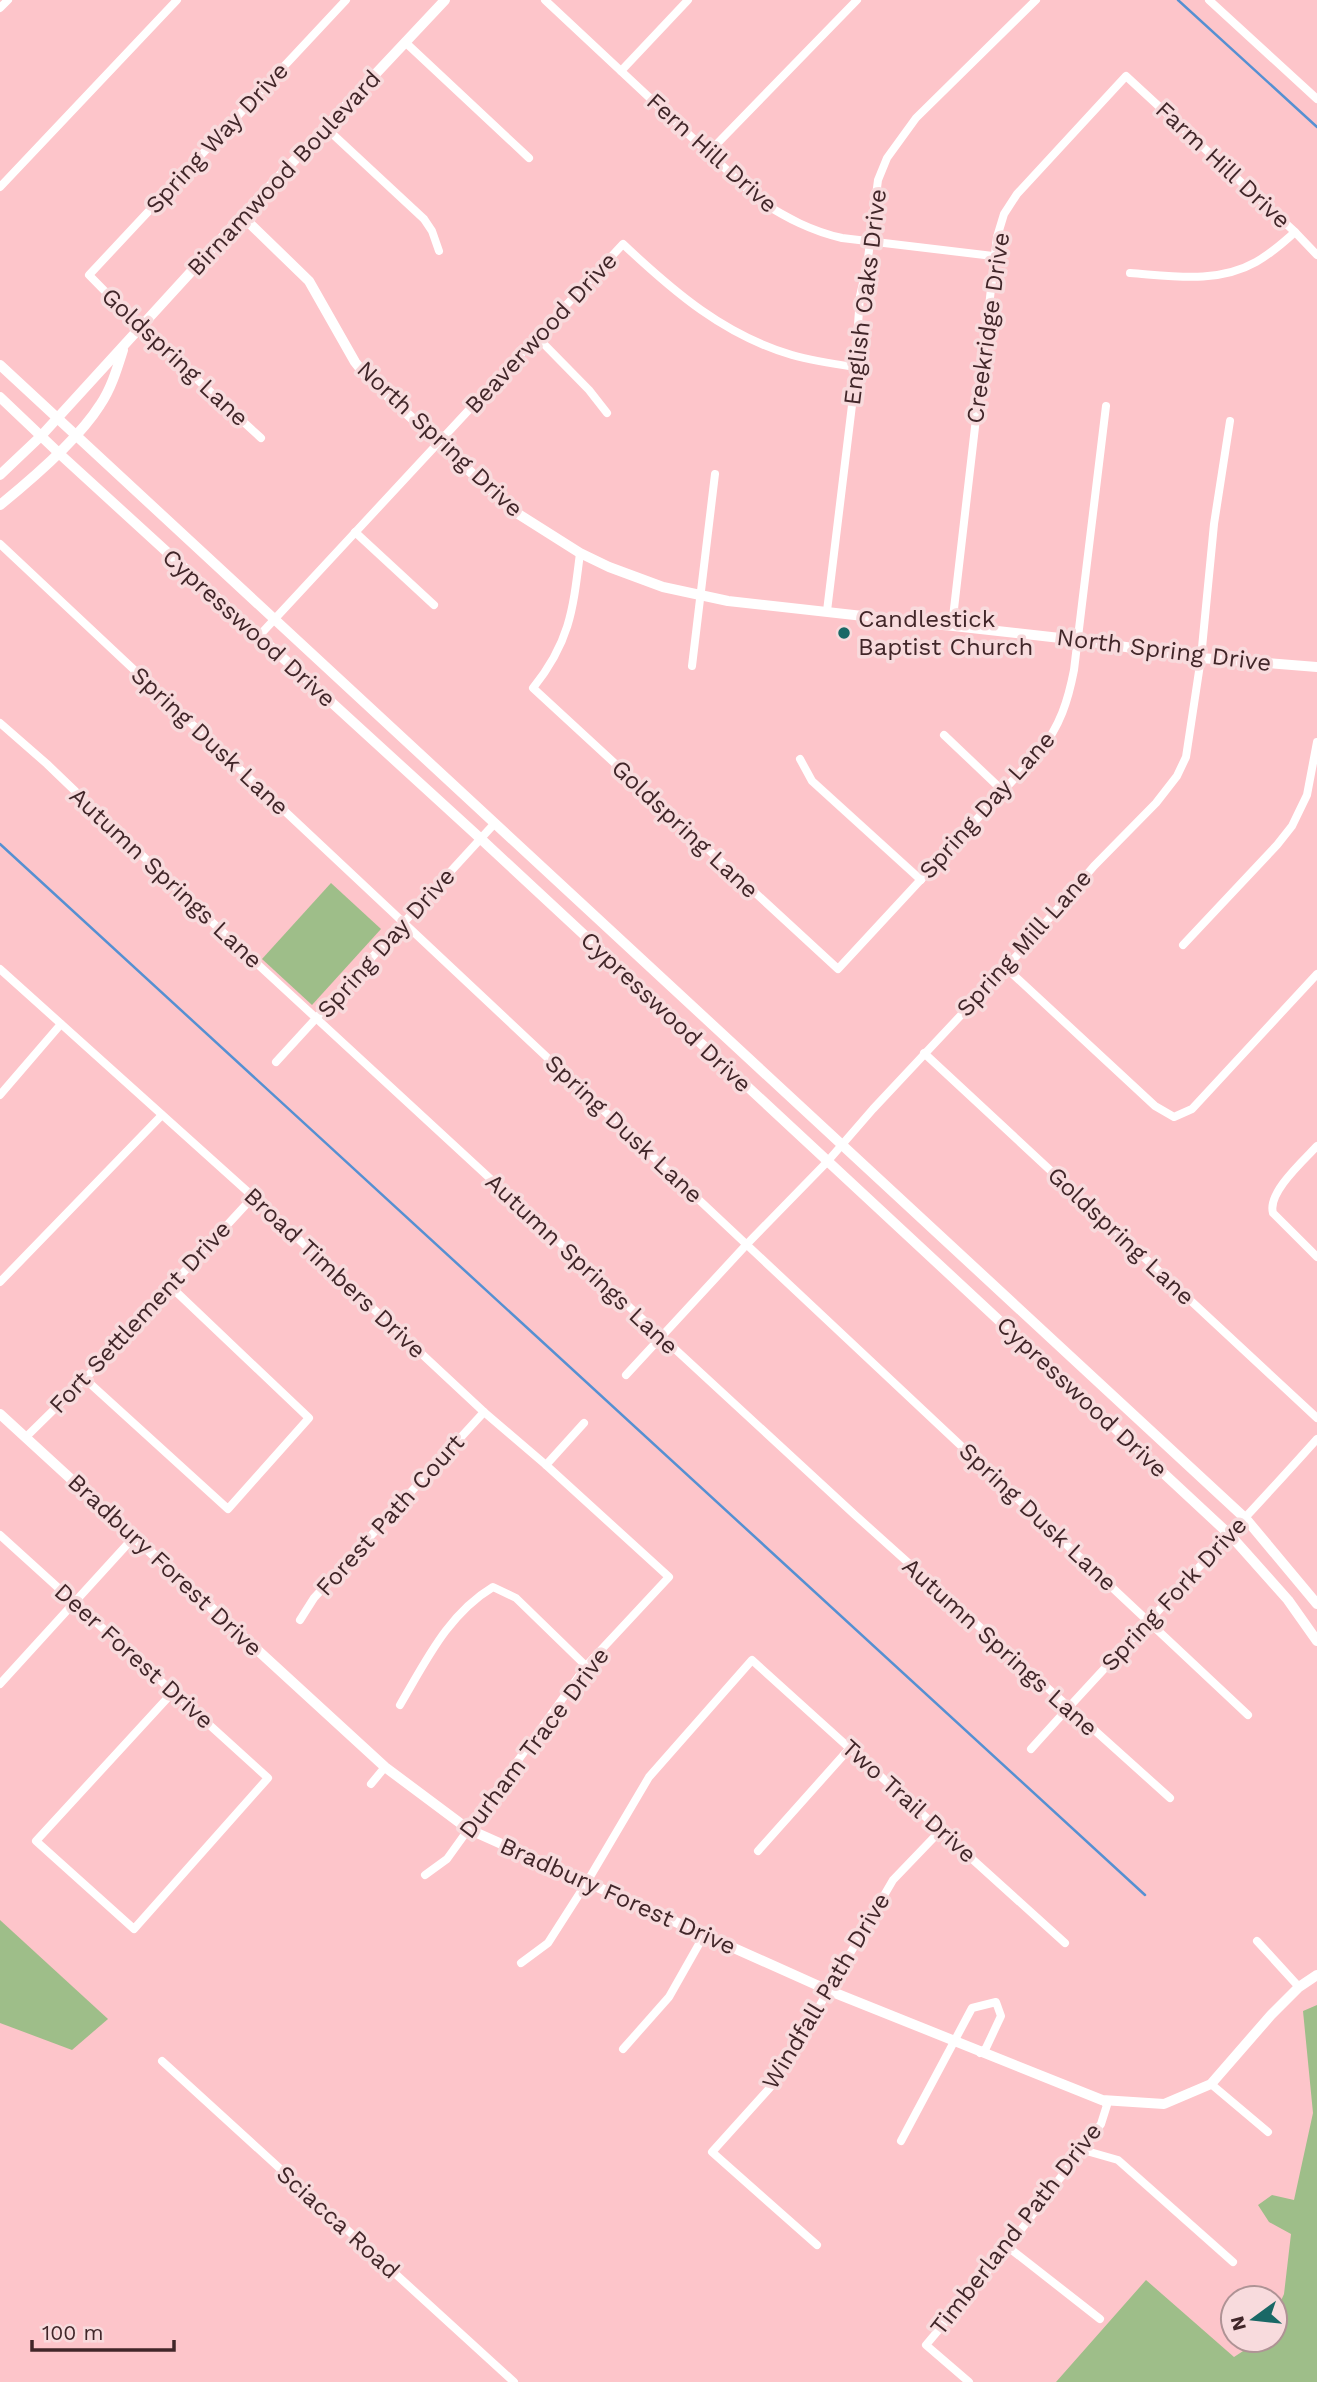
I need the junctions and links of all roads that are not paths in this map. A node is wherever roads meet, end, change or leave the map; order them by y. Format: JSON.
{"nodes":[{"id":1,"x":8,"y":0,"type":"edge"},
{"id":2,"x":177,"y":0,"type":"edge"},
{"id":3,"x":346,"y":0,"type":"edge"},
{"id":4,"x":445,"y":0,"type":"edge"},
{"id":5,"x":545,"y":0,"type":"edge"},
{"id":6,"x":688,"y":0,"type":"edge"},
{"id":7,"x":857,"y":0,"type":"edge"},
{"id":8,"x":1036,"y":0,"type":"edge"},
{"id":9,"x":1209,"y":0,"type":"edge"},
{"id":10,"x":0,"y":8,"type":"edge"},
{"id":11,"x":405,"y":43,"type":"junction"},
{"id":12,"x":621,"y":71,"type":"junction"},
{"id":13,"x":1126,"y":76,"type":"joint"},
{"id":14,"x":1317,"y":99,"type":"edge"},
{"id":15,"x":325,"y":127,"type":"junction"},
{"id":16,"x":708,"y":153,"type":"junction"},
{"id":17,"x":529,"y":158,"type":"dead end"},
{"id":18,"x":0,"y":187,"type":"edge"},
{"id":19,"x":242,"y":216,"type":"junction"},
{"id":20,"x":1295,"y":232,"type":"junction"},
{"id":21,"x":869,"y":241,"type":"junction"},
{"id":22,"x":439,"y":251,"type":"dead end"},
{"id":23,"x":993,"y":256,"type":"junction"},
{"id":24,"x":1317,"y":256,"type":"edge"},
{"id":25,"x":1130,"y":273,"type":"dead end"},
{"id":26,"x":89,"y":275,"type":"joint"},
{"id":27,"x":142,"y":329,"type":"junction"},
{"id":28,"x":537,"y":337,"type":"junction"},
{"id":29,"x":124,"y":346,"type":"junction"},
{"id":30,"x":0,"y":365,"type":"edge"},
{"id":31,"x":855,"y":367,"type":"junction"},
{"id":32,"x":0,"y":397,"type":"edge"},
{"id":33,"x":1106,"y":406,"type":"dead end"},
{"id":34,"x":607,"y":413,"type":"dead end"},
{"id":35,"x":57,"y":419,"type":"junction"},
{"id":36,"x":1230,"y":421,"type":"dead end"},
{"id":37,"x":74,"y":435,"type":"junction"},
{"id":38,"x":41,"y":436,"type":"junction"},
{"id":39,"x":261,"y":438,"type":"dead end"},
{"id":40,"x":438,"y":443,"type":"junction"},
{"id":41,"x":58,"y":453,"type":"junction"},
{"id":42,"x":715,"y":474,"type":"dead end"},
{"id":43,"x":0,"y":475,"type":"edge"},
{"id":44,"x":0,"y":505,"type":"edge"},
{"id":45,"x":355,"y":532,"type":"junction"},
{"id":46,"x":0,"y":544,"type":"edge"},
{"id":47,"x":580,"y":553,"type":"junction"},
{"id":48,"x":700,"y":596,"type":"junction"},
{"id":49,"x":434,"y":605,"type":"dead end"},
{"id":50,"x":827,"y":611,"type":"junction"},
{"id":51,"x":275,"y":620,"type":"junction"},
{"id":52,"x":952,"y":626,"type":"junction"},
{"id":53,"x":258,"y":637,"type":"junction"},
{"id":54,"x":1077,"y":640,"type":"junction"},
{"id":55,"x":1201,"y":658,"type":"junction"},
{"id":56,"x":692,"y":666,"type":"dead end"},
{"id":57,"x":1317,"y":667,"type":"edge"},
{"id":58,"x":0,"y":723,"type":"edge"},
{"id":59,"x":944,"y":735,"type":"dead end"},
{"id":60,"x":1317,"y":742,"type":"edge"},
{"id":61,"x":800,"y":759,"type":"dead end"},
{"id":62,"x":1003,"y":791,"type":"junction"},
{"id":63,"x":495,"y":823,"type":"junction"},
{"id":64,"x":481,"y":839,"type":"junction"},
{"id":65,"x":921,"y":880,"type":"junction"},
{"id":66,"x":402,"y":921,"type":"junction"},
{"id":67,"x":1183,"y":945,"type":"dead end"},
{"id":68,"x":1004,"y":966,"type":"junction"},
{"id":69,"x":0,"y":969,"type":"edge"},
{"id":70,"x":838,"y":969,"type":"joint"},
{"id":71,"x":1317,"y":974,"type":"edge"},
{"id":72,"x":669,"y":983,"type":"junction"},
{"id":73,"x":654,"y":1001,"type":"junction"},
{"id":74,"x":316,"y":1019,"type":"junction"},
{"id":75,"x":61,"y":1024,"type":"junction"},
{"id":76,"x":924,"y":1053,"type":"junction"},
{"id":77,"x":276,"y":1062,"type":"dead end"},
{"id":78,"x":0,"y":1094,"type":"edge"},
{"id":79,"x":162,"y":1115,"type":"junction"},
{"id":80,"x":843,"y":1145,"type":"junction"},
{"id":81,"x":1317,"y":1146,"type":"edge"},
{"id":82,"x":827,"y":1162,"type":"junction"},
{"id":83,"x":253,"y":1197,"type":"junction"},
{"id":84,"x":747,"y":1244,"type":"junction"},
{"id":85,"x":1317,"y":1257,"type":"edge"},
{"id":86,"x":0,"y":1282,"type":"edge"},
{"id":87,"x":169,"y":1285,"type":"junction"},
{"id":88,"x":661,"y":1337,"type":"junction"},
{"id":89,"x":1050,"y":1338,"type":"junction"},
{"id":90,"x":1035,"y":1353,"type":"junction"},
{"id":91,"x":626,"y":1375,"type":"dead end"},
{"id":92,"x":85,"y":1380,"type":"junction"},
{"id":93,"x":484,"y":1412,"type":"junction"},
{"id":94,"x":0,"y":1413,"type":"edge"},
{"id":95,"x":1317,"y":1418,"type":"edge"},
{"id":96,"x":584,"y":1423,"type":"dead end"},
{"id":97,"x":26,"y":1437,"type":"junction"},
{"id":98,"x":1317,"y":1439,"type":"edge"},
{"id":99,"x":546,"y":1465,"type":"junction"},
{"id":100,"x":1246,"y":1518,"type":"junction"},
{"id":101,"x":0,"y":1535,"type":"edge"},
{"id":102,"x":1231,"y":1536,"type":"junction"},
{"id":103,"x":134,"y":1537,"type":"junction"},
{"id":104,"x":669,"y":1577,"type":"joint"},
{"id":105,"x":74,"y":1602,"type":"junction"},
{"id":106,"x":1317,"y":1604,"type":"edge"},
{"id":107,"x":300,"y":1620,"type":"dead end"},
{"id":108,"x":1149,"y":1620,"type":"junction"},
{"id":109,"x":1317,"y":1641,"type":"edge"},
{"id":110,"x":586,"y":1666,"type":"junction"},
{"id":111,"x":0,"y":1684,"type":"edge"},
{"id":112,"x":173,"y":1692,"type":"junction"},
{"id":113,"x":400,"y":1704,"type":"dead end"},
{"id":114,"x":1068,"y":1708,"type":"junction"},
{"id":115,"x":1248,"y":1715,"type":"dead end"},
{"id":116,"x":1031,"y":1749,"type":"dead end"},
{"id":117,"x":853,"y":1750,"type":"junction"},
{"id":118,"x":385,"y":1767,"type":"junction"},
{"id":119,"x":372,"y":1784,"type":"dead end"},
{"id":120,"x":1170,"y":1798,"type":"dead end"},
{"id":121,"x":468,"y":1829,"type":"junction"},
{"id":122,"x":941,"y":1830,"type":"junction"},
{"id":123,"x":758,"y":1851,"type":"dead end"},
{"id":124,"x":425,"y":1875,"type":"dead end"},
{"id":125,"x":587,"y":1882,"type":"junction"},
{"id":126,"x":701,"y":1932,"type":"junction"},
{"id":127,"x":1257,"y":1941,"type":"dead end"},
{"id":128,"x":1065,"y":1943,"type":"dead end"},
{"id":129,"x":521,"y":1963,"type":"dead end"},
{"id":130,"x":1317,"y":1975,"type":"edge"},
{"id":131,"x":1298,"y":1987,"type":"junction"},
{"id":132,"x":830,"y":1991,"type":"junction"},
{"id":133,"x":955,"y":2043,"type":"junction"},
{"id":134,"x":623,"y":2049,"type":"dead end"},
{"id":135,"x":980,"y":2053,"type":"junction"},
{"id":136,"x":162,"y":2062,"type":"dead end"},
{"id":137,"x":1210,"y":2084,"type":"junction"},
{"id":138,"x":1102,"y":2100,"type":"junction"},
{"id":139,"x":1268,"y":2132,"type":"dead end"},
{"id":140,"x":901,"y":2141,"type":"dead end"},
{"id":141,"x":1083,"y":2150,"type":"junction"},
{"id":142,"x":817,"y":2245,"type":"dead end"},
{"id":143,"x":1008,"y":2247,"type":"junction"},
{"id":144,"x":1233,"y":2262,"type":"dead end"},
{"id":145,"x":1100,"y":2319,"type":"dead end"},
{"id":146,"x":514,"y":2382,"type":"edge"},
{"id":147,"x":969,"y":2382,"type":"edge"}],
"edges":[{"from":1,"to":10,"type":"street"},
{"from":2,"to":18,"type":"street"},
{"from":3,"to":26,"type":"street","name":"Spring Way Drive"},
{"from":4,"to":11,"type":"street","name":"Birnamwood Boulevard"},
{"from":5,"to":12,"type":"street","name":"Fern Hill Drive"},
{"from":6,"to":12,"type":"street"},
{"from":7,"to":16,"type":"street"},
{"from":8,"to":21,"type":"street","name":"English Oaks Drive"},
{"from":9,"to":14,"type":"street"},
{"from":11,"to":15,"type":"street","name":"Birnamwood Boulevard"},
{"from":11,"to":17,"type":"street"},
{"from":12,"to":16,"type":"street","name":"Fern Hill Drive"},
{"from":13,"to":20,"type":"street","name":"Farm Hill Drive"},
{"from":13,"to":23,"type":"street","name":"Creekridge Drive"},
{"from":15,"to":19,"type":"street","name":"Birnamwood Boulevard"},
{"from":15,"to":22,"type":"street"},
{"from":16,"to":21,"type":"street","name":"Fern Hill Drive"},
{"from":19,"to":27,"type":"street","name":"Birnamwood Boulevard"},
{"from":19,"to":40,"type":"street","name":"North Spring Drive"},
{"from":20,"to":24,"type":"street","name":"Farm Hill Drive"},
{"from":20,"to":25,"type":"street"},
{"from":21,"to":23,"type":"street","name":"Fern Hill Drive"},
{"from":21,"to":31,"type":"street","name":"English Oaks Drive"},
{"from":23,"to":52,"type":"street","name":"Creekridge Drive"},
{"from":26,"to":27,"type":"street","name":"Goldspring Lane"},
{"from":27,"to":29,"type":"street","name":"Birnamwood Boulevard"},
{"from":27,"to":39,"type":"street","name":"Goldspring Lane"},
{"from":28,"to":31,"type":"street","name":"Beaverwood Drive"},
{"from":28,"to":34,"type":"street"},
{"from":28,"to":40,"type":"street","name":"Beaverwood Drive"},
{"from":29,"to":35,"type":"street","name":"Birnamwood Boulevard"},
{"from":29,"to":37,"type":"street","name":"Birnamwood Boulevard"},
{"from":30,"to":35,"type":"main road","name":"Cypresswood Drive"},
{"from":31,"to":50,"type":"street","name":"English Oaks Drive"},
{"from":32,"to":38,"type":"main road","name":"Cypresswood Drive"},
{"from":33,"to":54,"type":"street","name":"Spring Day Lane"},
{"from":35,"to":37,"type":"main road","name":"Cypresswood Drive"},
{"from":35,"to":38,"type":"street","name":"Birnamwood Boulevard"},
{"from":36,"to":55,"type":"street","name":"Spring Mill Lane"},
{"from":37,"to":41,"type":"street","name":"Birnamwood Boulevard"},
{"from":37,"to":51,"type":"main road","name":"Cypresswood Drive"},
{"from":38,"to":41,"type":"main road","name":"Cypresswood Drive"},
{"from":38,"to":43,"type":"street","name":"Birnamwood Boulevard"},
{"from":40,"to":45,"type":"street","name":"Beaverwood Drive"},
{"from":40,"to":47,"type":"street","name":"North Spring Drive"},
{"from":41,"to":44,"type":"street","name":"Birnamwood Boulevard"},
{"from":41,"to":53,"type":"main road","name":"Cypresswood Drive"},
{"from":42,"to":48,"type":"street"},
{"from":45,"to":49,"type":"street"},
{"from":45,"to":51,"type":"street","name":"Beaverwood Drive"},
{"from":46,"to":66,"type":"street","name":"Spring Dusk Lane"},
{"from":47,"to":48,"type":"street","name":"North Spring Drive"},
{"from":47,"to":70,"type":"street","name":"Goldspring Lane"},
{"from":48,"to":50,"type":"street","name":"North Spring Drive"},
{"from":48,"to":56,"type":"street"},
{"from":50,"to":52,"type":"street","name":"North Spring Drive"},
{"from":51,"to":53,"type":"street","name":"Beaverwood Drive"},
{"from":51,"to":63,"type":"main road","name":"Cypresswood Drive"},
{"from":52,"to":54,"type":"street","name":"North Spring Drive"},
{"from":53,"to":64,"type":"main road","name":"Cypresswood Drive"},
{"from":54,"to":55,"type":"street","name":"North Spring Drive"},
{"from":54,"to":62,"type":"street","name":"Spring Day Lane"},
{"from":55,"to":57,"type":"street","name":"North Spring Drive"},
{"from":55,"to":68,"type":"street","name":"Spring Mill Lane"},
{"from":58,"to":74,"type":"street","name":"Autumn Springs Lane"},
{"from":59,"to":62,"type":"street"},
{"from":60,"to":67,"type":"street"},
{"from":61,"to":65,"type":"street"},
{"from":62,"to":65,"type":"street","name":"Spring Day Lane"},
{"from":63,"to":64,"type":"street","name":"Spring Day Drive"},
{"from":63,"to":72,"type":"main road","name":"Cypresswood Drive"},
{"from":64,"to":66,"type":"street","name":"Spring Day Drive"},
{"from":64,"to":73,"type":"main road","name":"Cypresswood Drive"},
{"from":65,"to":70,"type":"street","name":"Spring Day Lane"},
{"from":66,"to":74,"type":"street","name":"Spring Day Drive"},
{"from":66,"to":84,"type":"street","name":"Spring Dusk Lane"},
{"from":68,"to":71,"type":"street"},
{"from":68,"to":76,"type":"street","name":"Spring Mill Lane"},
{"from":69,"to":75,"type":"street","name":"Broad Timbers Drive"},
{"from":72,"to":73,"type":"main road"},
{"from":72,"to":80,"type":"main road","name":"Cypresswood Drive"},
{"from":73,"to":82,"type":"main road","name":"Cypresswood Drive"},
{"from":74,"to":77,"type":"street","name":"Spring Day Drive"},
{"from":74,"to":88,"type":"street","name":"Autumn Springs Lane"},
{"from":75,"to":78,"type":"street"},
{"from":75,"to":79,"type":"street","name":"Broad Timbers Drive"},
{"from":76,"to":80,"type":"street","name":"Spring Mill Lane"},
{"from":76,"to":95,"type":"street","name":"Goldspring Lane"},
{"from":79,"to":83,"type":"street","name":"Broad Timbers Drive"},
{"from":79,"to":86,"type":"street"},
{"from":80,"to":82,"type":"street","name":"Spring Mill Lane"},
{"from":80,"to":89,"type":"main road","name":"Cypresswood Drive"},
{"from":81,"to":85,"type":"street"},
{"from":82,"to":84,"type":"street","name":"Spring Mill Lane"},
{"from":82,"to":90,"type":"main road","name":"Cypresswood Drive"},
{"from":83,"to":87,"type":"street","name":"Fort Settlement Drive"},
{"from":83,"to":93,"type":"street","name":"Broad Timbers Drive"},
{"from":84,"to":88,"type":"street","name":"Spring Mill Lane"},
{"from":84,"to":108,"type":"street","name":"Spring Dusk Lane"},
{"from":87,"to":92,"type":"street","name":"Fort Settlement Drive"},
{"from":87,"to":92,"type":"street"},
{"from":88,"to":91,"type":"street","name":"Spring Mill Lane"},
{"from":88,"to":114,"type":"street","name":"Autumn Springs Lane"},
{"from":89,"to":90,"type":"main road"},
{"from":89,"to":100,"type":"main road","name":"Cypresswood Drive"},
{"from":90,"to":102,"type":"main road","name":"Cypresswood Drive"},
{"from":92,"to":97,"type":"street","name":"Fort Settlement Drive"},
{"from":93,"to":99,"type":"street","name":"Broad Timbers Drive"},
{"from":93,"to":107,"type":"street","name":"Forest Path Court"},
{"from":94,"to":97,"type":"street","name":"Bradbury Forest Drive"},
{"from":96,"to":99,"type":"street"},
{"from":97,"to":103,"type":"street","name":"Bradbury Forest Drive"},
{"from":98,"to":100,"type":"street","name":"Spring Fork Drive"},
{"from":99,"to":104,"type":"street","name":"Broad Timbers Drive"},
{"from":100,"to":102,"type":"street","name":"Spring Fork Drive"},
{"from":100,"to":106,"type":"main road","name":"Cypresswood Drive"},
{"from":101,"to":105,"type":"street","name":"Deer Forest Drive"},
{"from":102,"to":108,"type":"street","name":"Spring Fork Drive"},
{"from":102,"to":109,"type":"main road","name":"Cypresswood Drive"},
{"from":103,"to":105,"type":"street"},
{"from":103,"to":118,"type":"street","name":"Bradbury Forest Drive"},
{"from":104,"to":110,"type":"street","name":"Durham Trace Drive"},
{"from":105,"to":111,"type":"street"},
{"from":105,"to":112,"type":"street","name":"Deer Forest Drive"},
{"from":108,"to":114,"type":"street","name":"Spring Fork Drive"},
{"from":108,"to":115,"type":"street","name":"Spring Dusk Lane"},
{"from":110,"to":113,"type":"street"},
{"from":110,"to":121,"type":"street","name":"Durham Trace Drive"},
{"from":112,"to":112,"type":"street","name":"Deer Forest Drive"},
{"from":114,"to":116,"type":"street","name":"Spring Fork Drive"},
{"from":114,"to":120,"type":"street","name":"Autumn Springs Lane"},
{"from":117,"to":122,"type":"street","name":"Two Trail Drive"},
{"from":117,"to":123,"type":"street"},
{"from":117,"to":125,"type":"street","name":"Two Trail Drive"},
{"from":118,"to":119,"type":"street"},
{"from":118,"to":121,"type":"street","name":"Bradbury Forest Drive"},
{"from":121,"to":124,"type":"street","name":"Durham Trace Drive"},
{"from":121,"to":125,"type":"street","name":"Bradbury Forest Drive"},
{"from":122,"to":128,"type":"street","name":"Two Trail Drive"},
{"from":122,"to":132,"type":"street","name":"Windfall Path Drive"},
{"from":125,"to":126,"type":"street","name":"Bradbury Forest Drive"},
{"from":125,"to":129,"type":"street"},
{"from":126,"to":132,"type":"street","name":"Bradbury Forest Drive"},
{"from":126,"to":134,"type":"street"},
{"from":127,"to":131,"type":"street"},
{"from":130,"to":131,"type":"street","name":"Bradbury Forest Drive"},
{"from":131,"to":137,"type":"street","name":"Bradbury Forest Drive"},
{"from":132,"to":133,"type":"street","name":"Bradbury Forest Drive"},
{"from":132,"to":142,"type":"street","name":"Windfall Path Drive"},
{"from":133,"to":135,"type":"street","name":"Bradbury Forest Drive"},
{"from":133,"to":135,"type":"street"},
{"from":133,"to":140,"type":"street"},
{"from":135,"to":138,"type":"street","name":"Bradbury Forest Drive"},
{"from":136,"to":146,"type":"street","name":"Sciacca Road"},
{"from":137,"to":138,"type":"street","name":"Bradbury Forest Drive"},
{"from":137,"to":139,"type":"street"},
{"from":138,"to":141,"type":"street","name":"Timberland Path Drive"},
{"from":141,"to":143,"type":"street","name":"Timberland Path Drive"},
{"from":141,"to":144,"type":"street"},
{"from":143,"to":145,"type":"street"},
{"from":143,"to":147,"type":"street","name":"Timberland Path Drive"}]}
